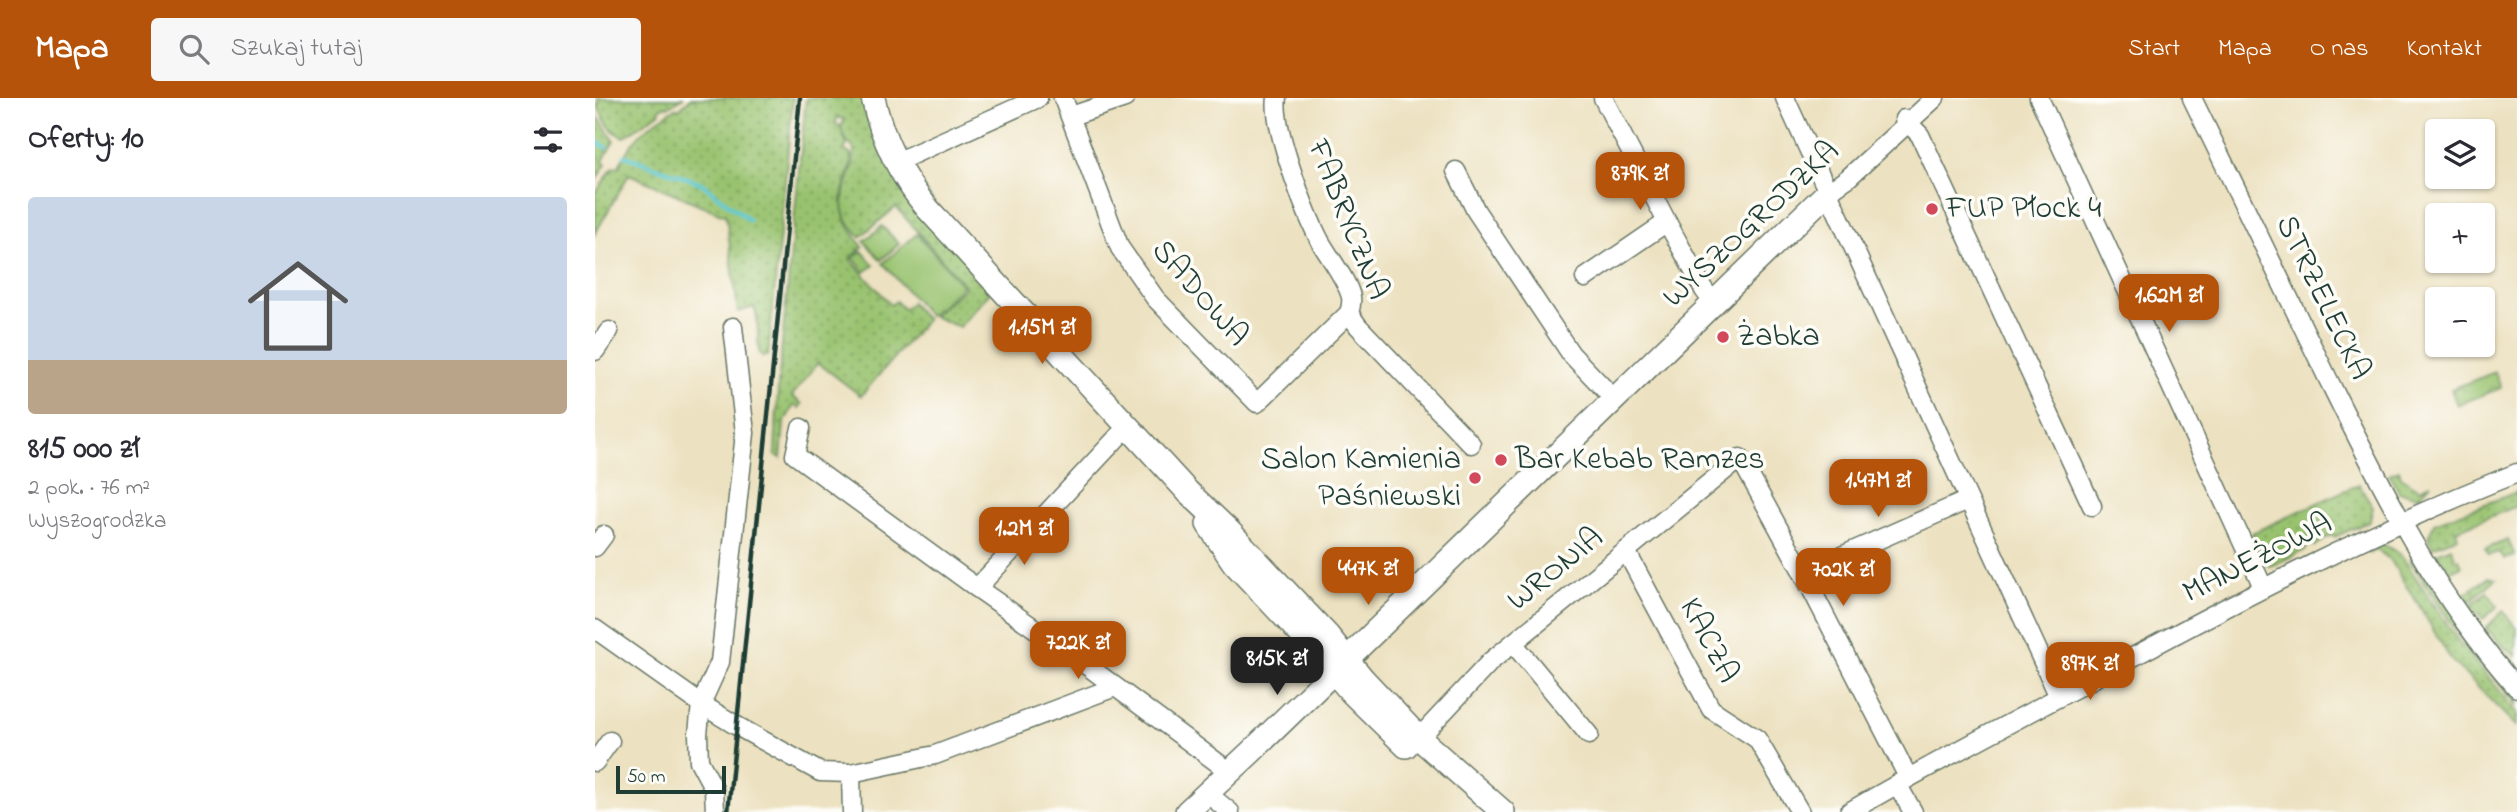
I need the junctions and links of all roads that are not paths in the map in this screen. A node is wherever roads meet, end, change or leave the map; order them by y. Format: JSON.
{"nodes":[{"id":1,"x":873,"y":98,"type":"edge"},
{"id":2,"x":1038,"y":98,"type":"edge"},
{"id":3,"x":1063,"y":98,"type":"edge"},
{"id":4,"x":1125,"y":98,"type":"edge"},
{"id":5,"x":1276,"y":98,"type":"edge"},
{"id":6,"x":1603,"y":98,"type":"edge"},
{"id":7,"x":1785,"y":98,"type":"edge"},
{"id":8,"x":1935,"y":98,"type":"edge"},
{"id":9,"x":2039,"y":98,"type":"edge"},
{"id":10,"x":2192,"y":98,"type":"edge"},
{"id":11,"x":1072,"y":116,"type":"junction"},
{"id":12,"x":1906,"y":121,"type":"junction"},
{"id":13,"x":896,"y":162,"type":"junction"},
{"id":14,"x":1456,"y":172,"type":"dead end"},
{"id":15,"x":1828,"y":192,"type":"junction"},
{"id":16,"x":1667,"y":222,"type":"junction"},
{"id":17,"x":1585,"y":278,"type":"dead end"},
{"id":18,"x":1713,"y":302,"type":"junction"},
{"id":19,"x":1349,"y":313,"type":"junction"},
{"id":20,"x":733,"y":327,"type":"dead end"},
{"id":21,"x":609,"y":331,"type":"dead end"},
{"id":22,"x":595,"y":351,"type":"edge"},
{"id":23,"x":1614,"y":399,"type":"junction"},
{"id":24,"x":1128,"y":426,"type":"junction"},
{"id":25,"x":801,"y":428,"type":"dead end"},
{"id":26,"x":1471,"y":444,"type":"dead end"},
{"id":27,"x":2517,"y":473,"type":"edge"},
{"id":28,"x":1968,"y":500,"type":"junction"},
{"id":29,"x":2092,"y":506,"type":"dead end"},
{"id":30,"x":2401,"y":522,"type":"junction"},
{"id":31,"x":1626,"y":551,"type":"junction"},
{"id":32,"x":1803,"y":573,"type":"junction"},
{"id":33,"x":2263,"y":586,"type":"junction"},
{"id":34,"x":978,"y":588,"type":"junction"},
{"id":35,"x":595,"y":629,"type":"edge"},
{"id":36,"x":1513,"y":643,"type":"junction"},
{"id":37,"x":1339,"y":665,"type":"junction"},
{"id":38,"x":1115,"y":687,"type":"junction"},
{"id":39,"x":2517,"y":688,"type":"edge"},
{"id":40,"x":2059,"y":697,"type":"junction"},
{"id":41,"x":701,"y":704,"type":"junction"},
{"id":42,"x":1589,"y":735,"type":"dead end"},
{"id":43,"x":1419,"y":738,"type":"junction"},
{"id":44,"x":610,"y":741,"type":"dead end"},
{"id":45,"x":595,"y":762,"type":"edge"},
{"id":46,"x":851,"y":772,"type":"junction"},
{"id":47,"x":1230,"y":772,"type":"junction"},
{"id":48,"x":1903,"y":780,"type":"junction"},
{"id":49,"x":1207,"y":793,"type":"junction"},
{"id":50,"x":856,"y":810,"type":"edge"},
{"id":51,"x":715,"y":812,"type":"edge"},
{"id":52,"x":1187,"y":812,"type":"edge"},
{"id":53,"x":1230,"y":812,"type":"edge"},
{"id":54,"x":1490,"y":812,"type":"edge"},
{"id":55,"x":1503,"y":812,"type":"edge"},
{"id":56,"x":1800,"y":812,"type":"edge"},
{"id":57,"x":1849,"y":812,"type":"edge"},
{"id":58,"x":1913,"y":812,"type":"edge"}],
"edges":[{"from":1,"to":13,"type":"street"},
{"from":2,"to":13,"type":"street"},
{"from":3,"to":11,"type":"street","name":"SADOWA"},
{"from":4,"to":11,"type":"street"},
{"from":5,"to":19,"type":"street","name":"FABRYCZNA"},
{"from":6,"to":16,"type":"street"},
{"from":7,"to":15,"type":"street"},
{"from":8,"to":12,"type":"street","name":"WYSZOGRODZKA"},
{"from":9,"to":33,"type":"street"},
{"from":10,"to":30,"type":"street","name":"STRZELECKA"},
{"from":11,"to":19,"type":"street","name":"SADOWA"},
{"from":12,"to":15,"type":"street","name":"WYSZOGRODZKA"},
{"from":12,"to":29,"type":"street"},
{"from":13,"to":24,"type":"street"},
{"from":14,"to":23,"type":"street"},
{"from":15,"to":18,"type":"street","name":"WYSZOGRODZKA"},
{"from":15,"to":28,"type":"street"},
{"from":16,"to":17,"type":"street"},
{"from":16,"to":18,"type":"street"},
{"from":18,"to":23,"type":"street","name":"WYSZOGRODZKA"},
{"from":19,"to":26,"type":"street","name":"FABRYCZNA"},
{"from":20,"to":41,"type":"street"},
{"from":21,"to":22,"type":"street"},
{"from":23,"to":37,"type":"street","name":"WYSZOGRODZKA"},
{"from":24,"to":34,"type":"street"},
{"from":24,"to":37,"type":"street"},
{"from":25,"to":34,"type":"street"},
{"from":27,"to":30,"type":"street"},
{"from":28,"to":32,"type":"street"},
{"from":28,"to":40,"type":"street"},
{"from":30,"to":33,"type":"street","name":"MANEŻOWA"},
{"from":30,"to":39,"type":"street","name":"STRZELECKA"},
{"from":31,"to":32,"type":"street","name":"WRONIA"},
{"from":31,"to":36,"type":"street","name":"WRONIA"},
{"from":31,"to":56,"type":"street","name":"KACZA"},
{"from":32,"to":48,"type":"street"},
{"from":33,"to":40,"type":"street","name":"MANEŻOWA"},
{"from":34,"to":38,"type":"street"},
{"from":35,"to":41,"type":"street"},
{"from":36,"to":42,"type":"street"},
{"from":36,"to":43,"type":"street","name":"WRONIA"},
{"from":37,"to":43,"type":"street"},
{"from":37,"to":47,"type":"street","name":"WYSZOGRODZKA"},
{"from":37,"to":54,"type":"street"},
{"from":38,"to":46,"type":"street"},
{"from":38,"to":47,"type":"street"},
{"from":40,"to":48,"type":"street","name":"MANEŻOWA"},
{"from":41,"to":46,"type":"street"},
{"from":41,"to":51,"type":"street"},
{"from":43,"to":55,"type":"street"},
{"from":44,"to":45,"type":"street"},
{"from":46,"to":50,"type":"street"},
{"from":47,"to":49,"type":"street","name":"WYSZOGRODZKA"},
{"from":48,"to":57,"type":"street","name":"MANEŻOWA"},
{"from":48,"to":58,"type":"street"},
{"from":49,"to":52,"type":"street","name":"WYSZOGRODZKA"},
{"from":49,"to":53,"type":"street"}]}
